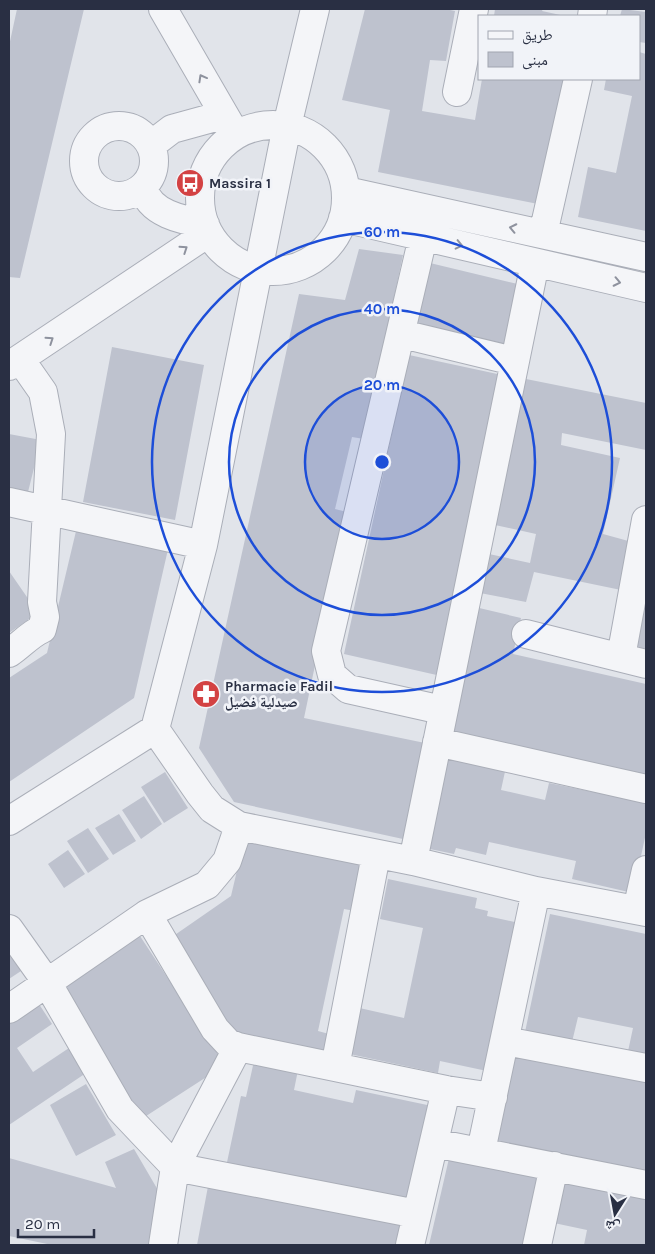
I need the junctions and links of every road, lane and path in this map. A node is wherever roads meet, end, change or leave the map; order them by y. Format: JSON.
{"nodes":[{"id":1,"x":163,"y":9,"type":"edge"},
{"id":2,"x":315,"y":9,"type":"edge"},
{"id":3,"x":474,"y":9,"type":"edge"},
{"id":4,"x":578,"y":80,"type":"edge"},
{"id":5,"x":457,"y":92,"type":"dead end"},
{"id":6,"x":229,"y":125,"type":"junction"},
{"id":7,"x":287,"y":126,"type":"junction"},
{"id":8,"x":151,"y":145,"type":"junction"},
{"id":9,"x":143,"y":187,"type":"junction"},
{"id":10,"x":346,"y":191,"type":"junction"},
{"id":11,"x":344,"y":218,"type":"junction"},
{"id":12,"x":207,"y":228,"type":"junction"},
{"id":13,"x":543,"y":234,"type":"junction"},
{"id":14,"x":423,"y":237,"type":"junction"},
{"id":15,"x":646,"y":257,"type":"edge"},
{"id":16,"x":535,"y":263,"type":"junction"},
{"id":17,"x":260,"y":270,"type":"junction"},
{"id":18,"x":646,"y":288,"type":"edge"},
{"id":19,"x":402,"y":334,"type":"junction"},
{"id":20,"x":514,"y":361,"type":"junction"},
{"id":21,"x":14,"y":362,"type":"edge"},
{"id":22,"x":9,"y":502,"type":"edge"},
{"id":23,"x":45,"y":509,"type":"junction"},
{"id":24,"x":646,"y":520,"type":"edge"},
{"id":25,"x":203,"y":545,"type":"junction"},
{"id":26,"x":526,"y":634,"type":"dead end"},
{"id":27,"x":9,"y":653,"type":"edge"},
{"id":28,"x":634,"y":660,"type":"edge"},
{"id":29,"x":442,"y":710,"type":"junction"},
{"id":30,"x":155,"y":729,"type":"junction"},
{"id":31,"x":437,"y":742,"type":"junction"},
{"id":32,"x":646,"y":789,"type":"edge"},
{"id":33,"x":9,"y":821,"type":"edge"},
{"id":34,"x":239,"y":826,"type":"junction"},
{"id":35,"x":376,"y":855,"type":"junction"},
{"id":36,"x":413,"y":861,"type":"junction"},
{"id":37,"x":646,"y":870,"type":"edge"},
{"id":38,"x":536,"y":890,"type":"junction"},
{"id":39,"x":642,"y":911,"type":"edge"},
{"id":40,"x":147,"y":914,"type":"junction"},
{"id":41,"x":9,"y":929,"type":"edge"},
{"id":42,"x":48,"y":984,"type":"junction"},
{"id":43,"x":9,"y":1009,"type":"edge"},
{"id":44,"x":505,"y":1041,"type":"junction"},
{"id":45,"x":238,"y":1047,"type":"junction"},
{"id":46,"x":334,"y":1067,"type":"junction"},
{"id":47,"x":646,"y":1068,"type":"edge"},
{"id":48,"x":446,"y":1090,"type":"junction"},
{"id":49,"x":493,"y":1097,"type":"junction"},
{"id":50,"x":434,"y":1143,"type":"junction"},
{"id":51,"x":481,"y":1151,"type":"junction"},
{"id":52,"x":554,"y":1166,"type":"junction"},
{"id":53,"x":175,"y":1167,"type":"junction"},
{"id":54,"x":646,"y":1185,"type":"edge"},
{"id":55,"x":417,"y":1214,"type":"junction"},
{"id":56,"x":163,"y":1245,"type":"edge"},
{"id":57,"x":410,"y":1245,"type":"edge"},
{"id":58,"x":537,"y":1245,"type":"edge"}],
"edges":[{"from":6,"to":1,"type":"street","one_way":true},
{"from":2,"to":7,"type":"street"},
{"from":3,"to":5,"type":"street"},
{"from":4,"to":13,"type":"street"},
{"from":6,"to":7,"type":"street"},
{"from":6,"to":8,"type":"street"},
{"from":6,"to":12,"type":"street"},
{"from":7,"to":10,"type":"street"},
{"from":7,"to":17,"type":"street"},
{"from":8,"to":9,"type":"street"},
{"from":8,"to":9,"type":"street"},
{"from":9,"to":12,"type":"street"},
{"from":10,"to":11,"type":"street"},
{"from":13,"to":10,"type":"street","one_way":true},
{"from":11,"to":14,"type":"street"},
{"from":11,"to":17,"type":"street"},
{"from":12,"to":17,"type":"street"},
{"from":21,"to":12,"type":"street","one_way":true},
{"from":13,"to":15,"type":"street"},
{"from":14,"to":16,"type":"street","one_way":true},
{"from":14,"to":19,"type":"street"},
{"from":16,"to":18,"type":"street","one_way":true},
{"from":16,"to":20,"type":"street"},
{"from":17,"to":25,"type":"street"},
{"from":19,"to":20,"type":"street"},
{"from":19,"to":29,"type":"street"},
{"from":20,"to":29,"type":"street"},
{"from":21,"to":23,"type":"street"},
{"from":22,"to":23,"type":"street"},
{"from":23,"to":25,"type":"street"},
{"from":23,"to":27,"type":"street"},
{"from":24,"to":28,"type":"street"},
{"from":25,"to":30,"type":"street"},
{"from":26,"to":28,"type":"street"},
{"from":29,"to":31,"type":"street"},
{"from":30,"to":33,"type":"street"},
{"from":30,"to":34,"type":"street"},
{"from":31,"to":32,"type":"street"},
{"from":31,"to":36,"type":"street"},
{"from":34,"to":35,"type":"street"},
{"from":34,"to":40,"type":"street"},
{"from":35,"to":36,"type":"street"},
{"from":35,"to":46,"type":"street"},
{"from":36,"to":38,"type":"street"},
{"from":37,"to":39,"type":"street"},
{"from":38,"to":39,"type":"street"},
{"from":38,"to":44,"type":"street"},
{"from":40,"to":42,"type":"street"},
{"from":40,"to":45,"type":"street"},
{"from":41,"to":42,"type":"street"},
{"from":42,"to":43,"type":"street"},
{"from":42,"to":53,"type":"street"},
{"from":44,"to":47,"type":"street"},
{"from":44,"to":49,"type":"street"},
{"from":45,"to":46,"type":"street"},
{"from":45,"to":53,"type":"street"},
{"from":46,"to":48,"type":"street"},
{"from":48,"to":49,"type":"street"},
{"from":48,"to":50,"type":"street"},
{"from":49,"to":51,"type":"street"},
{"from":50,"to":51,"type":"street"},
{"from":50,"to":55,"type":"street"},
{"from":51,"to":52,"type":"street"},
{"from":52,"to":54,"type":"street"},
{"from":52,"to":58,"type":"street"},
{"from":53,"to":55,"type":"street"},
{"from":53,"to":56,"type":"street"},
{"from":55,"to":57,"type":"street"}]}
